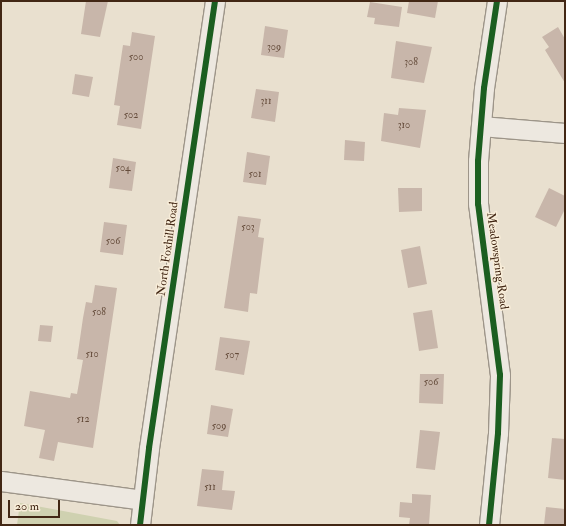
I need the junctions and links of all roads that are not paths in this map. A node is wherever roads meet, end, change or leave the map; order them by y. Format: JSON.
{"nodes":[{"id":1,"x":215,"y":1,"type":"edge"},
{"id":2,"x":497,"y":1,"type":"edge"},
{"id":3,"x":481,"y":126,"type":"junction"},
{"id":4,"x":565,"y":133,"type":"edge"},
{"id":5,"x":1,"y":481,"type":"edge"},
{"id":6,"x":143,"y":500,"type":"junction"},
{"id":7,"x":140,"y":525,"type":"edge"},
{"id":8,"x":489,"y":525,"type":"edge"}],
"edges":[{"from":1,"to":6,"type":"street","name":"North Foxhill Road"},
{"from":2,"to":3,"type":"street","name":"Meadowspring Road"},
{"from":3,"to":4,"type":"street"},
{"from":3,"to":8,"type":"street","name":"Meadowspring Road"},
{"from":5,"to":6,"type":"street"},
{"from":6,"to":7,"type":"street","name":"North Foxhill Road"}]}
